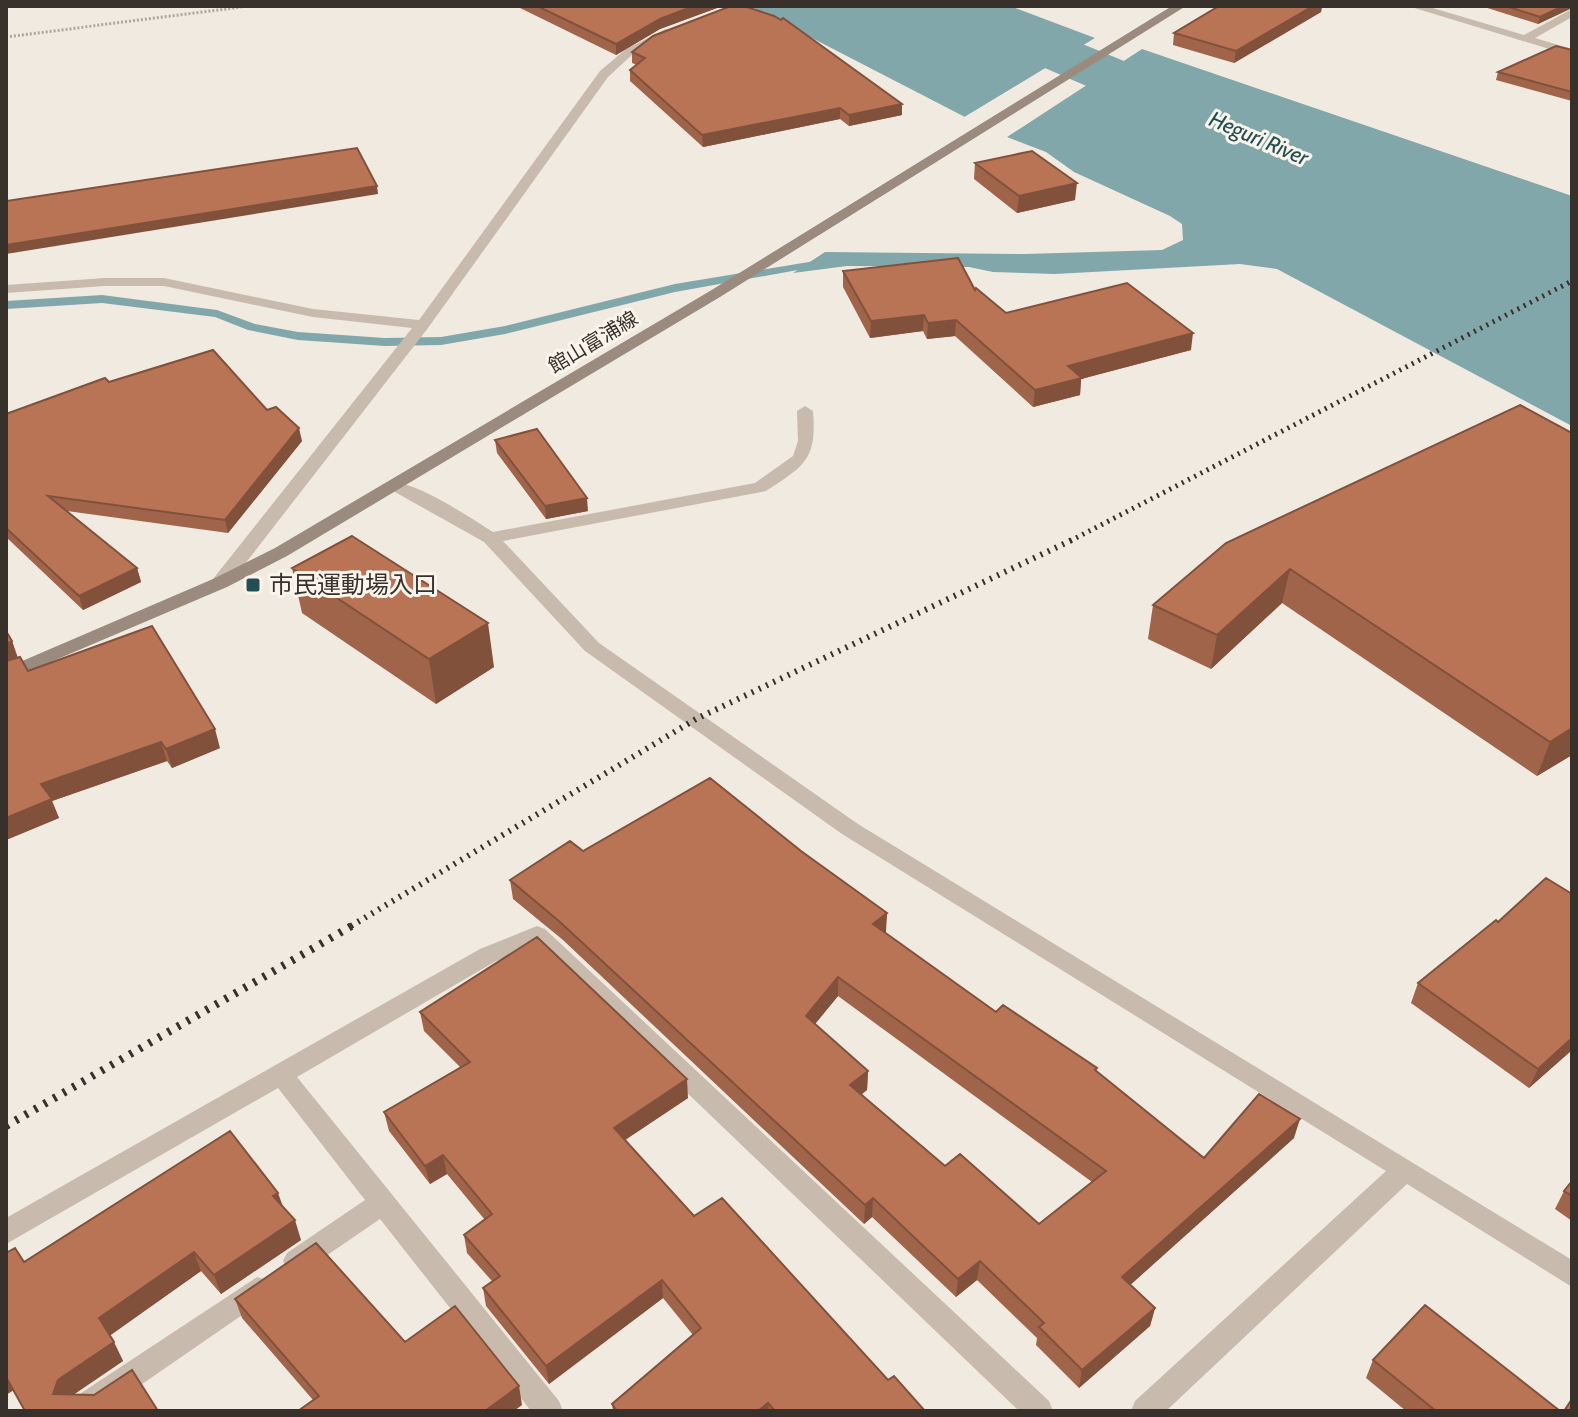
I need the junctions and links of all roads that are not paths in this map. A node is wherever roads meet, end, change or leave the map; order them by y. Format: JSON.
{"nodes":[{"id":1,"x":1180,"y":6,"type":"edge"},
{"id":2,"x":1414,"y":6,"type":"edge"},
{"id":3,"x":1572,"y":12,"type":"edge"},
{"id":4,"x":679,"y":28,"type":"edge"},
{"id":5,"x":1525,"y":39,"type":"junction"},
{"id":6,"x":1572,"y":53,"type":"edge"},
{"id":7,"x":6,"y":289,"type":"edge"},
{"id":8,"x":418,"y":330,"type":"junction"},
{"id":9,"x":805,"y":411,"type":"dead end"},
{"id":10,"x":395,"y":487,"type":"junction"},
{"id":11,"x":490,"y":538,"type":"junction"},
{"id":12,"x":220,"y":583,"type":"junction"},
{"id":13,"x":6,"y":675,"type":"edge"},
{"id":14,"x":281,"y":1074,"type":"junction"},
{"id":15,"x":1405,"y":1169,"type":"junction"},
{"id":16,"x":382,"y":1203,"type":"junction"},
{"id":17,"x":6,"y":1232,"type":"edge"},
{"id":18,"x":1572,"y":1275,"type":"edge"},
{"id":19,"x":79,"y":1411,"type":"edge"},
{"id":20,"x":549,"y":1411,"type":"edge"},
{"id":21,"x":1039,"y":1411,"type":"edge"},
{"id":22,"x":1145,"y":1411,"type":"edge"}],
"edges":[{"from":1,"to":10,"type":"main road","name":"館山富浦線"},
{"from":2,"to":5,"type":"street"},
{"from":3,"to":5,"type":"street"},
{"from":4,"to":8,"type":"street"},
{"from":5,"to":6,"type":"street"},
{"from":7,"to":8,"type":"street"},
{"from":8,"to":12,"type":"street"},
{"from":9,"to":11,"type":"street"},
{"from":10,"to":11,"type":"street"},
{"from":10,"to":12,"type":"main road","name":"館山富浦線"},
{"from":11,"to":15,"type":"street"},
{"from":12,"to":13,"type":"main road","name":"館山富浦線"},
{"from":14,"to":16,"type":"street"},
{"from":14,"to":17,"type":"street"},
{"from":14,"to":21,"type":"street"},
{"from":15,"to":18,"type":"street"},
{"from":15,"to":22,"type":"street"},
{"from":16,"to":19,"type":"street"},
{"from":16,"to":20,"type":"street"}]}
